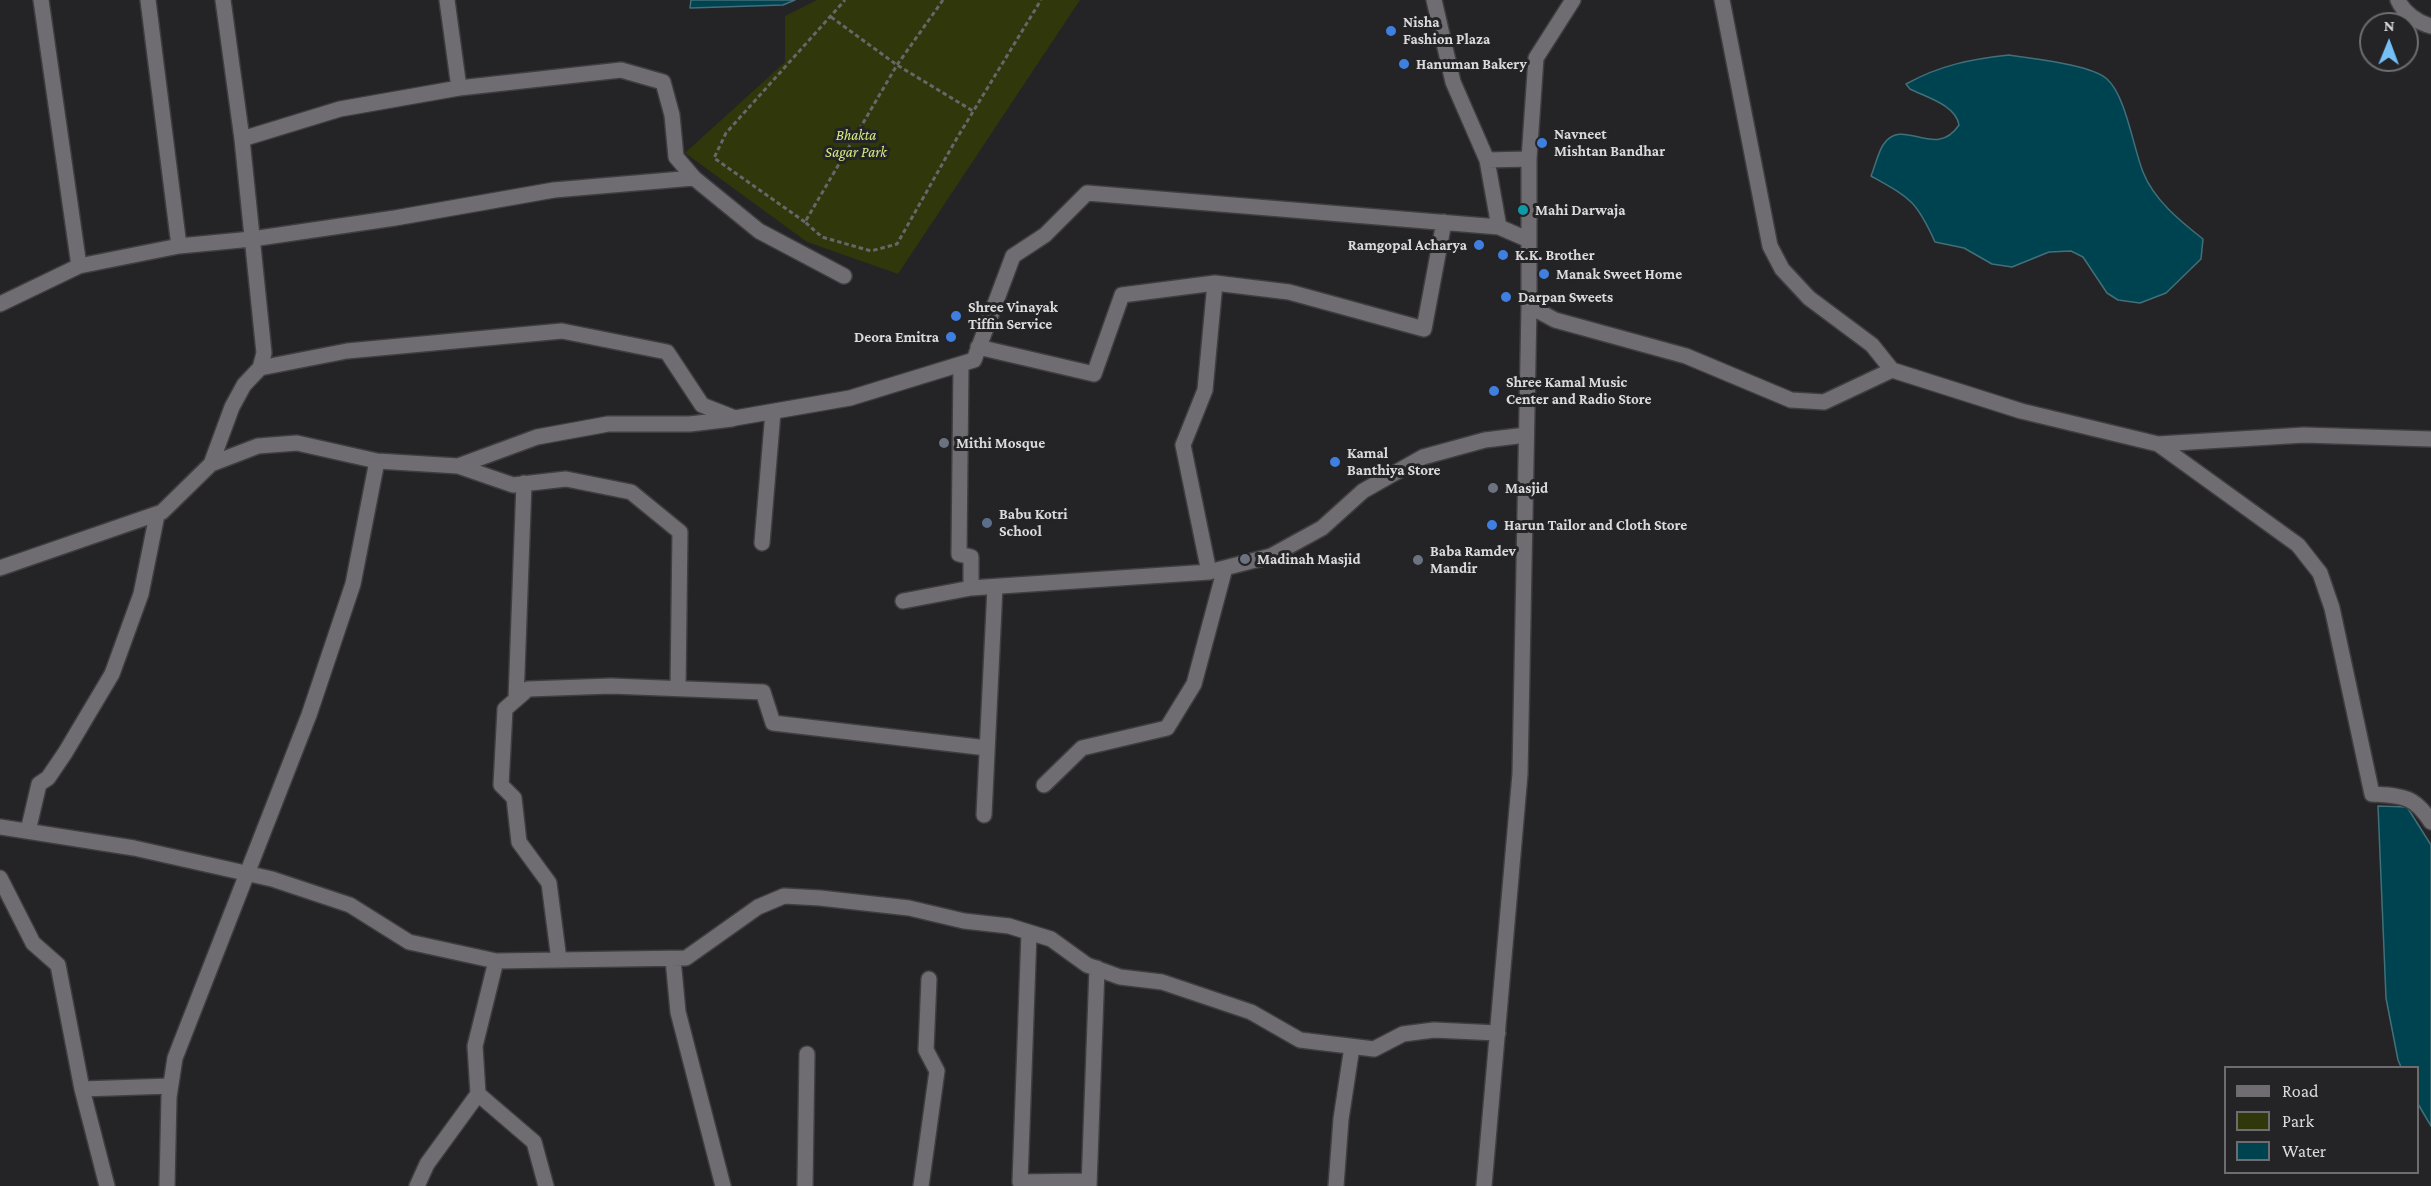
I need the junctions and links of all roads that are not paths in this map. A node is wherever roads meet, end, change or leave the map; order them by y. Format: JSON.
{"nodes":[{"id":1,"x":41,"y":0,"type":"edge"},
{"id":2,"x":148,"y":0,"type":"edge"},
{"id":3,"x":447,"y":0,"type":"edge"},
{"id":4,"x":1434,"y":0,"type":"edge"},
{"id":5,"x":1573,"y":0,"type":"edge"},
{"id":6,"x":1722,"y":0,"type":"edge"},
{"id":7,"x":2398,"y":0,"type":"edge"},
{"id":8,"x":228,"y":4,"type":"edge"},
{"id":9,"x":2431,"y":26,"type":"edge"},
{"id":10,"x":459,"y":88,"type":"junction"},
{"id":11,"x":242,"y":140,"type":"junction"},
{"id":12,"x":1528,"y":159,"type":"junction"},
{"id":13,"x":1486,"y":160,"type":"junction"},
{"id":14,"x":694,"y":178,"type":"junction"},
{"id":15,"x":1444,"y":222,"type":"junction"},
{"id":16,"x":1499,"y":227,"type":"junction"},
{"id":17,"x":252,"y":239,"type":"junction"},
{"id":18,"x":1529,"y":240,"type":"junction"},
{"id":19,"x":179,"y":246,"type":"junction"},
{"id":20,"x":79,"y":266,"type":"junction"},
{"id":21,"x":844,"y":276,"type":"dead end"},
{"id":22,"x":1215,"y":284,"type":"junction"},
{"id":23,"x":0,"y":304,"type":"edge"},
{"id":24,"x":1529,"y":306,"type":"junction"},
{"id":25,"x":978,"y":347,"type":"junction"},
{"id":26,"x":961,"y":364,"type":"junction"},
{"id":27,"x":261,"y":368,"type":"junction"},
{"id":28,"x":1892,"y":370,"type":"junction"},
{"id":29,"x":773,"y":412,"type":"junction"},
{"id":30,"x":735,"y":418,"type":"junction"},
{"id":31,"x":1526,"y":435,"type":"junction"},
{"id":32,"x":2431,"y":439,"type":"edge"},
{"id":33,"x":2158,"y":444,"type":"junction"},
{"id":34,"x":377,"y":461,"type":"junction"},
{"id":35,"x":211,"y":464,"type":"junction"},
{"id":36,"x":458,"y":466,"type":"junction"},
{"id":37,"x":524,"y":483,"type":"junction"},
{"id":38,"x":157,"y":515,"type":"junction"},
{"id":39,"x":762,"y":543,"type":"dead end"},
{"id":40,"x":0,"y":568,"type":"edge"},
{"id":41,"x":1225,"y":568,"type":"junction"},
{"id":42,"x":1209,"y":572,"type":"junction"},
{"id":43,"x":995,"y":587,"type":"junction"},
{"id":44,"x":971,"y":588,"type":"junction"},
{"id":45,"x":903,"y":601,"type":"dead end"},
{"id":46,"x":678,"y":688,"type":"junction"},
{"id":47,"x":516,"y":699,"type":"junction"},
{"id":48,"x":987,"y":748,"type":"junction"},
{"id":49,"x":1044,"y":785,"type":"dead end"},
{"id":50,"x":984,"y":815,"type":"dead end"},
{"id":51,"x":2431,"y":822,"type":"edge"},
{"id":52,"x":0,"y":826,"type":"edge"},
{"id":53,"x":28,"y":831,"type":"junction"},
{"id":54,"x":246,"y":873,"type":"junction"},
{"id":55,"x":0,"y":878,"type":"edge"},
{"id":56,"x":1029,"y":933,"type":"junction"},
{"id":57,"x":673,"y":959,"type":"junction"},
{"id":58,"x":559,"y":960,"type":"junction"},
{"id":59,"x":496,"y":961,"type":"junction"},
{"id":60,"x":1097,"y":968,"type":"junction"},
{"id":61,"x":928,"y":979,"type":"dead end"},
{"id":62,"x":1498,"y":1033,"type":"junction"},
{"id":63,"x":1352,"y":1047,"type":"junction"},
{"id":64,"x":807,"y":1054,"type":"dead end"},
{"id":65,"x":170,"y":1086,"type":"junction"},
{"id":66,"x":82,"y":1089,"type":"junction"},
{"id":67,"x":478,"y":1094,"type":"junction"},
{"id":68,"x":1089,"y":1183,"type":"edge"},
{"id":69,"x":107,"y":1186,"type":"edge"},
{"id":70,"x":167,"y":1186,"type":"edge"},
{"id":71,"x":417,"y":1186,"type":"edge"},
{"id":72,"x":546,"y":1186,"type":"edge"},
{"id":73,"x":723,"y":1186,"type":"edge"},
{"id":74,"x":805,"y":1186,"type":"edge"},
{"id":75,"x":921,"y":1186,"type":"edge"},
{"id":76,"x":1336,"y":1186,"type":"edge"},
{"id":77,"x":1484,"y":1186,"type":"edge"}],
"edges":[{"from":1,"to":20,"type":"street"},
{"from":2,"to":19,"type":"street"},
{"from":3,"to":10,"type":"street"},
{"from":4,"to":13,"type":"street"},
{"from":5,"to":12,"type":"street"},
{"from":6,"to":28,"type":"street"},
{"from":7,"to":9,"type":"street"},
{"from":8,"to":11,"type":"street"},
{"from":10,"to":11,"type":"street"},
{"from":10,"to":14,"type":"street"},
{"from":11,"to":17,"type":"street"},
{"from":12,"to":13,"type":"street"},
{"from":12,"to":18,"type":"street"},
{"from":13,"to":16,"type":"street"},
{"from":14,"to":17,"type":"street"},
{"from":14,"to":21,"type":"street"},
{"from":15,"to":16,"type":"street"},
{"from":15,"to":22,"type":"street"},
{"from":15,"to":25,"type":"street"},
{"from":16,"to":18,"type":"street"},
{"from":17,"to":19,"type":"street"},
{"from":17,"to":27,"type":"street"},
{"from":18,"to":24,"type":"street"},
{"from":19,"to":20,"type":"street"},
{"from":20,"to":23,"type":"street"},
{"from":22,"to":25,"type":"street"},
{"from":22,"to":42,"type":"street"},
{"from":24,"to":28,"type":"street"},
{"from":24,"to":31,"type":"street"},
{"from":25,"to":26,"type":"street"},
{"from":26,"to":29,"type":"street"},
{"from":26,"to":44,"type":"street"},
{"from":27,"to":30,"type":"street"},
{"from":27,"to":35,"type":"street"},
{"from":28,"to":33,"type":"street"},
{"from":29,"to":30,"type":"street"},
{"from":29,"to":39,"type":"street"},
{"from":30,"to":36,"type":"street"},
{"from":31,"to":41,"type":"street"},
{"from":31,"to":62,"type":"street"},
{"from":32,"to":33,"type":"street"},
{"from":33,"to":51,"type":"street"},
{"from":34,"to":35,"type":"street"},
{"from":34,"to":36,"type":"street"},
{"from":34,"to":54,"type":"street"},
{"from":35,"to":38,"type":"street"},
{"from":36,"to":37,"type":"street"},
{"from":37,"to":46,"type":"street"},
{"from":37,"to":47,"type":"street"},
{"from":38,"to":40,"type":"street"},
{"from":38,"to":53,"type":"street"},
{"from":41,"to":42,"type":"street"},
{"from":41,"to":49,"type":"street"},
{"from":42,"to":43,"type":"street"},
{"from":43,"to":44,"type":"street"},
{"from":43,"to":48,"type":"street"},
{"from":44,"to":45,"type":"street"},
{"from":46,"to":47,"type":"street"},
{"from":46,"to":48,"type":"street"},
{"from":47,"to":58,"type":"street"},
{"from":48,"to":50,"type":"street"},
{"from":52,"to":53,"type":"street"},
{"from":53,"to":54,"type":"street"},
{"from":54,"to":59,"type":"street"},
{"from":54,"to":65,"type":"street"},
{"from":55,"to":66,"type":"street"},
{"from":56,"to":57,"type":"street"},
{"from":56,"to":60,"type":"street"},
{"from":56,"to":68,"type":"street"},
{"from":57,"to":58,"type":"street"},
{"from":57,"to":73,"type":"street"},
{"from":58,"to":59,"type":"street"},
{"from":59,"to":67,"type":"street"},
{"from":60,"to":63,"type":"street"},
{"from":60,"to":68,"type":"street"},
{"from":61,"to":75,"type":"street"},
{"from":62,"to":63,"type":"street"},
{"from":62,"to":77,"type":"street"},
{"from":63,"to":76,"type":"street"},
{"from":64,"to":74,"type":"street"},
{"from":65,"to":66,"type":"street"},
{"from":65,"to":70,"type":"street"},
{"from":66,"to":69,"type":"street"},
{"from":67,"to":71,"type":"street"},
{"from":67,"to":72,"type":"street"}]}
